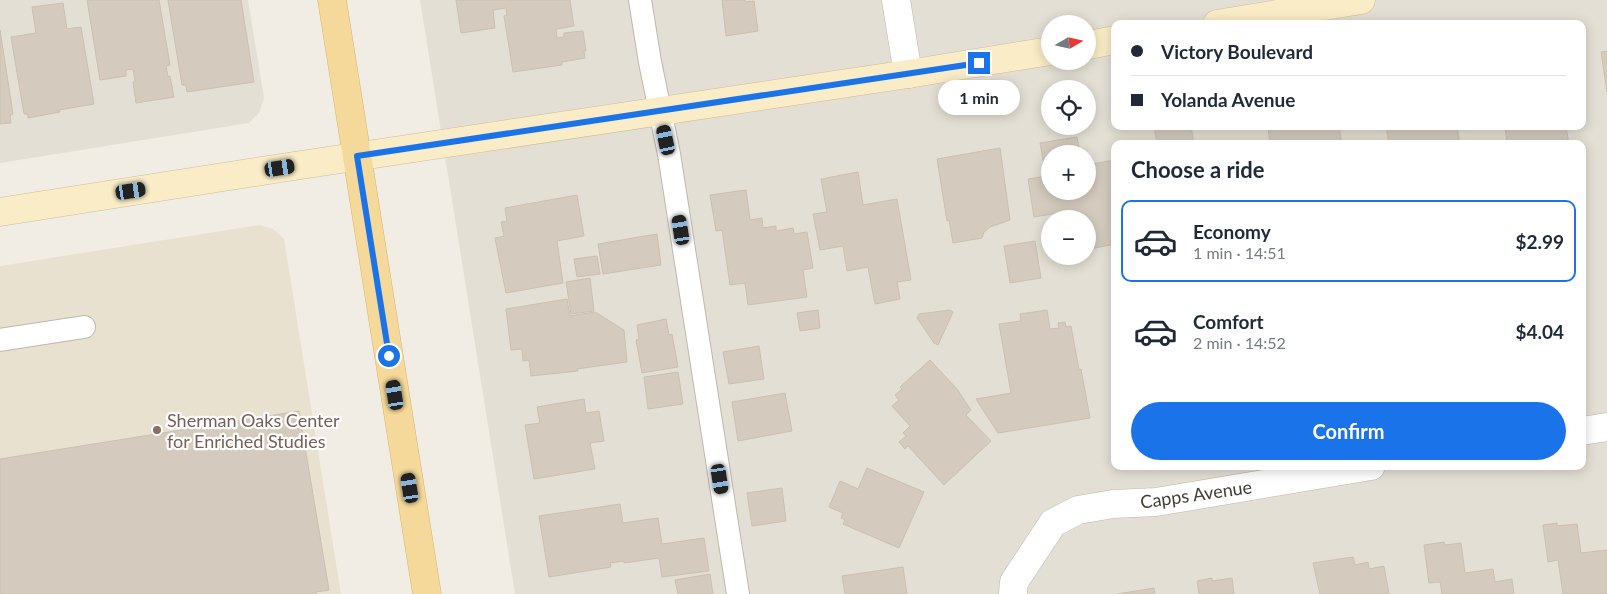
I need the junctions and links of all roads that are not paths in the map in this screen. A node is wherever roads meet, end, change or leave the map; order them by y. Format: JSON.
{"nodes":[{"id":1,"x":332,"y":0,"type":"edge"},
{"id":2,"x":640,"y":0,"type":"edge"},
{"id":3,"x":896,"y":0,"type":"edge"},
{"id":4,"x":1362,"y":0,"type":"edge"},
{"id":5,"x":1241,"y":20,"type":"edge"},
{"id":6,"x":1111,"y":41,"type":"edge"},
{"id":7,"x":1096,"y":44,"type":"edge"},
{"id":8,"x":1041,"y":52,"type":"edge"},
{"id":9,"x":908,"y":74,"type":"junction"},
{"id":10,"x":660,"y":112,"type":"junction"},
{"id":11,"x":357,"y":156,"type":"junction"},
{"id":12,"x":0,"y":212,"type":"edge"},
{"id":13,"x":84,"y":327,"type":"dead end"},
{"id":14,"x":0,"y":340,"type":"edge"},
{"id":15,"x":1607,"y":427,"type":"edge"},
{"id":16,"x":1586,"y":431,"type":"edge"},
{"id":17,"x":1347,"y":470,"type":"edge"},
{"id":18,"x":427,"y":594,"type":"edge"},
{"id":19,"x":738,"y":594,"type":"edge"},
{"id":20,"x":1013,"y":594,"type":"edge"}],
"edges":[{"from":1,"to":11,"type":"main road"},
{"from":2,"to":10,"type":"lane"},
{"from":3,"to":9,"type":"street"},
{"from":4,"to":5,"type":"street"},
{"from":6,"to":7,"type":"street"},
{"from":8,"to":9,"type":"street"},
{"from":9,"to":10,"type":"street"},
{"from":10,"to":11,"type":"street"},
{"from":10,"to":19,"type":"lane"},
{"from":11,"to":12,"type":"street"},
{"from":11,"to":18,"type":"main road"},
{"from":13,"to":14,"type":"lane"},
{"from":15,"to":16,"type":"street"},
{"from":17,"to":20,"type":"street","name":"Capps Avenue"}]}
